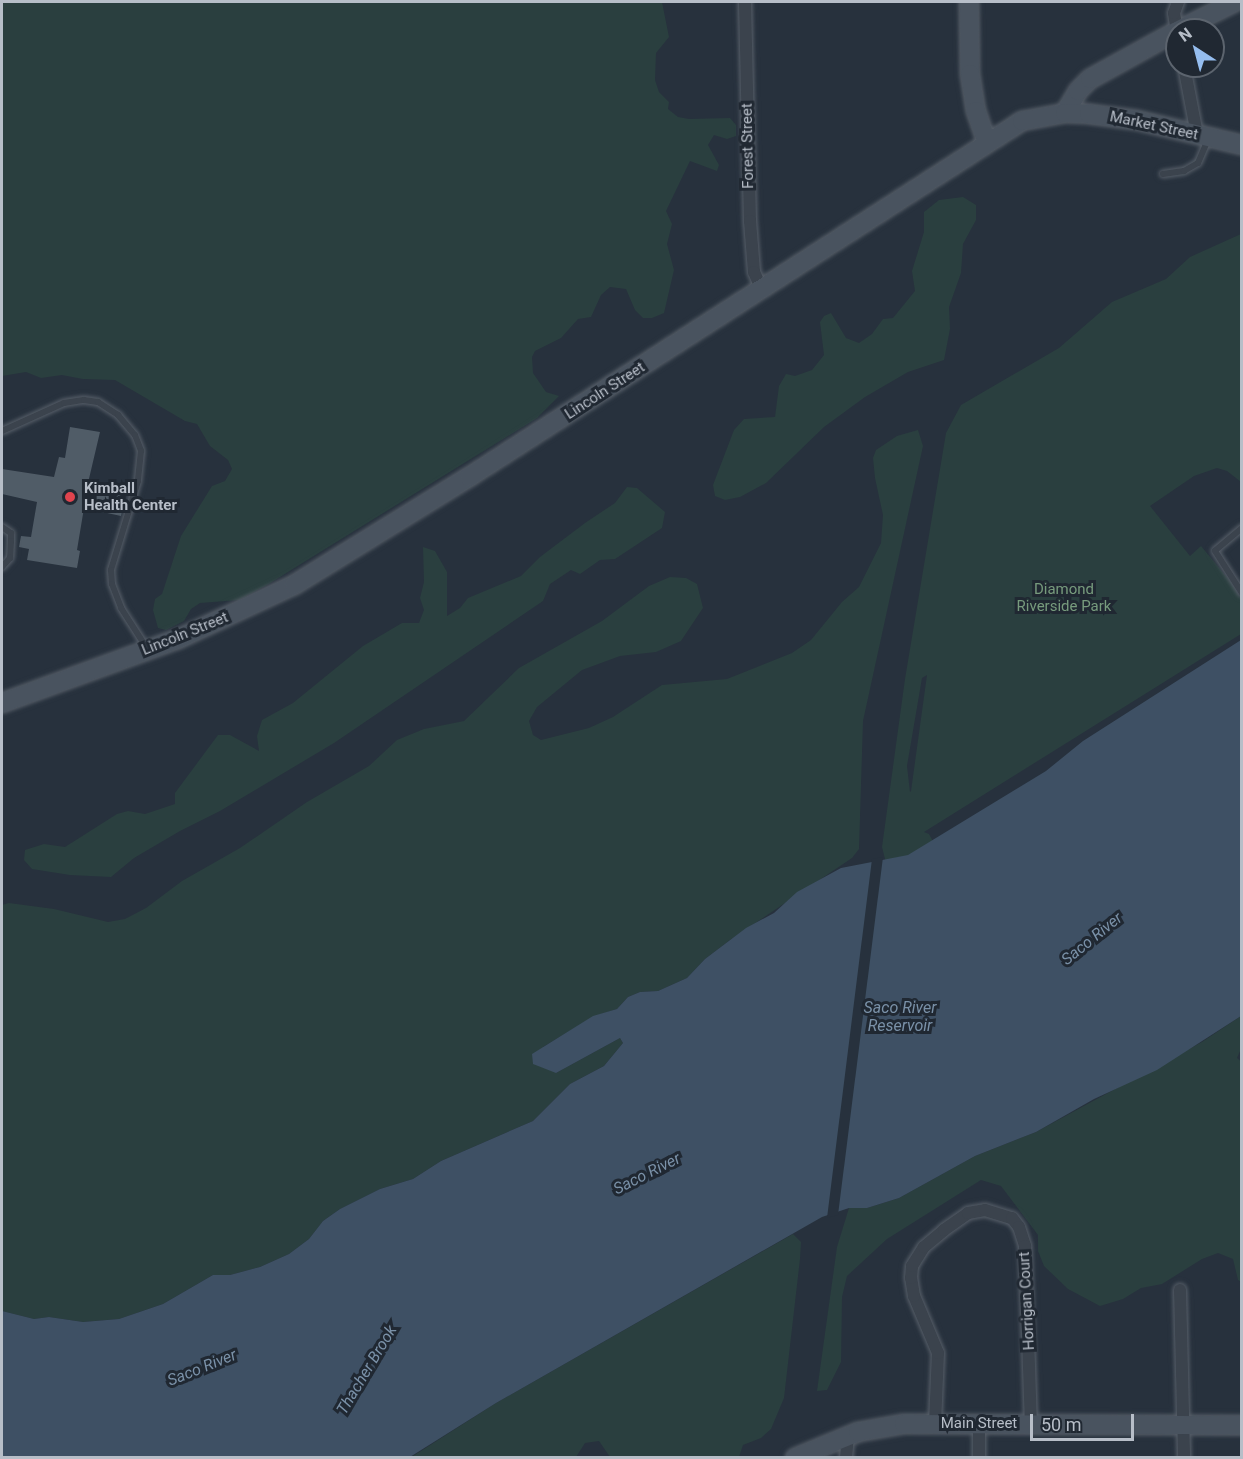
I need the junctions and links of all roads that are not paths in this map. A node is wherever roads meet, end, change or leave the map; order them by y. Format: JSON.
{"nodes":[{"id":1,"x":745,"y":2,"type":"edge"},
{"id":2,"x":969,"y":2,"type":"edge"},
{"id":3,"x":1178,"y":2,"type":"edge"},
{"id":4,"x":1235,"y":2,"type":"edge"},
{"id":5,"x":1175,"y":18,"type":"edge"},
{"id":6,"x":1204,"y":18,"type":"edge"},
{"id":7,"x":1165,"y":38,"type":"edge"},
{"id":8,"x":1187,"y":78,"type":"edge"},
{"id":9,"x":1065,"y":113,"type":"junction"},
{"id":10,"x":1203,"y":136,"type":"junction"},
{"id":11,"x":987,"y":143,"type":"junction"},
{"id":12,"x":1242,"y":145,"type":"edge"},
{"id":13,"x":1163,"y":174,"type":"dead end"},
{"id":14,"x":762,"y":290,"type":"junction"},
{"id":15,"x":2,"y":431,"type":"edge"},
{"id":16,"x":2,"y":527,"type":"edge"},
{"id":17,"x":1242,"y":528,"type":"edge"},
{"id":18,"x":2,"y":567,"type":"edge"},
{"id":19,"x":1242,"y":593,"type":"edge"},
{"id":20,"x":148,"y":650,"type":"junction"},
{"id":21,"x":2,"y":703,"type":"edge"},
{"id":22,"x":1180,"y":1290,"type":"dead end"},
{"id":23,"x":935,"y":1424,"type":"junction"},
{"id":24,"x":979,"y":1424,"type":"junction"},
{"id":25,"x":1030,"y":1424,"type":"junction"},
{"id":26,"x":1185,"y":1425,"type":"junction"},
{"id":27,"x":1242,"y":1425,"type":"edge"},
{"id":28,"x":848,"y":1436,"type":"junction"},
{"id":29,"x":795,"y":1458,"type":"edge"},
{"id":30,"x":846,"y":1458,"type":"edge"},
{"id":31,"x":979,"y":1458,"type":"edge"},
{"id":32,"x":1184,"y":1458,"type":"edge"}],
"edges":[{"from":1,"to":14,"type":"street","name":"Forest Street"},
{"from":2,"to":11,"type":"street"},
{"from":3,"to":5,"type":"street"},
{"from":4,"to":6,"type":"street"},
{"from":7,"to":9,"type":"street"},
{"from":8,"to":10,"type":"street"},
{"from":9,"to":10,"type":"street","name":"Market Street"},
{"from":9,"to":11,"type":"street","name":"Lincoln Street"},
{"from":10,"to":12,"type":"street","name":"Market Street"},
{"from":10,"to":13,"type":"lane"},
{"from":11,"to":14,"type":"street","name":"Lincoln Street"},
{"from":14,"to":20,"type":"street","name":"Lincoln Street"},
{"from":15,"to":20,"type":"lane"},
{"from":16,"to":18,"type":"lane"},
{"from":17,"to":19,"type":"lane"},
{"from":20,"to":21,"type":"street","name":"Lincoln Street"},
{"from":22,"to":26,"type":"street"},
{"from":23,"to":24,"type":"street","name":"Main Street"},
{"from":23,"to":25,"type":"street","name":"Horrigan Court"},
{"from":23,"to":28,"type":"street","name":"Main Street"},
{"from":24,"to":25,"type":"street","name":"Main Street"},
{"from":24,"to":31,"type":"street"},
{"from":25,"to":26,"type":"street","name":"Main Street"},
{"from":26,"to":27,"type":"street","name":"Main Street"},
{"from":26,"to":32,"type":"street"},
{"from":28,"to":29,"type":"street","name":"Main Street"},
{"from":28,"to":30,"type":"street"}]}
